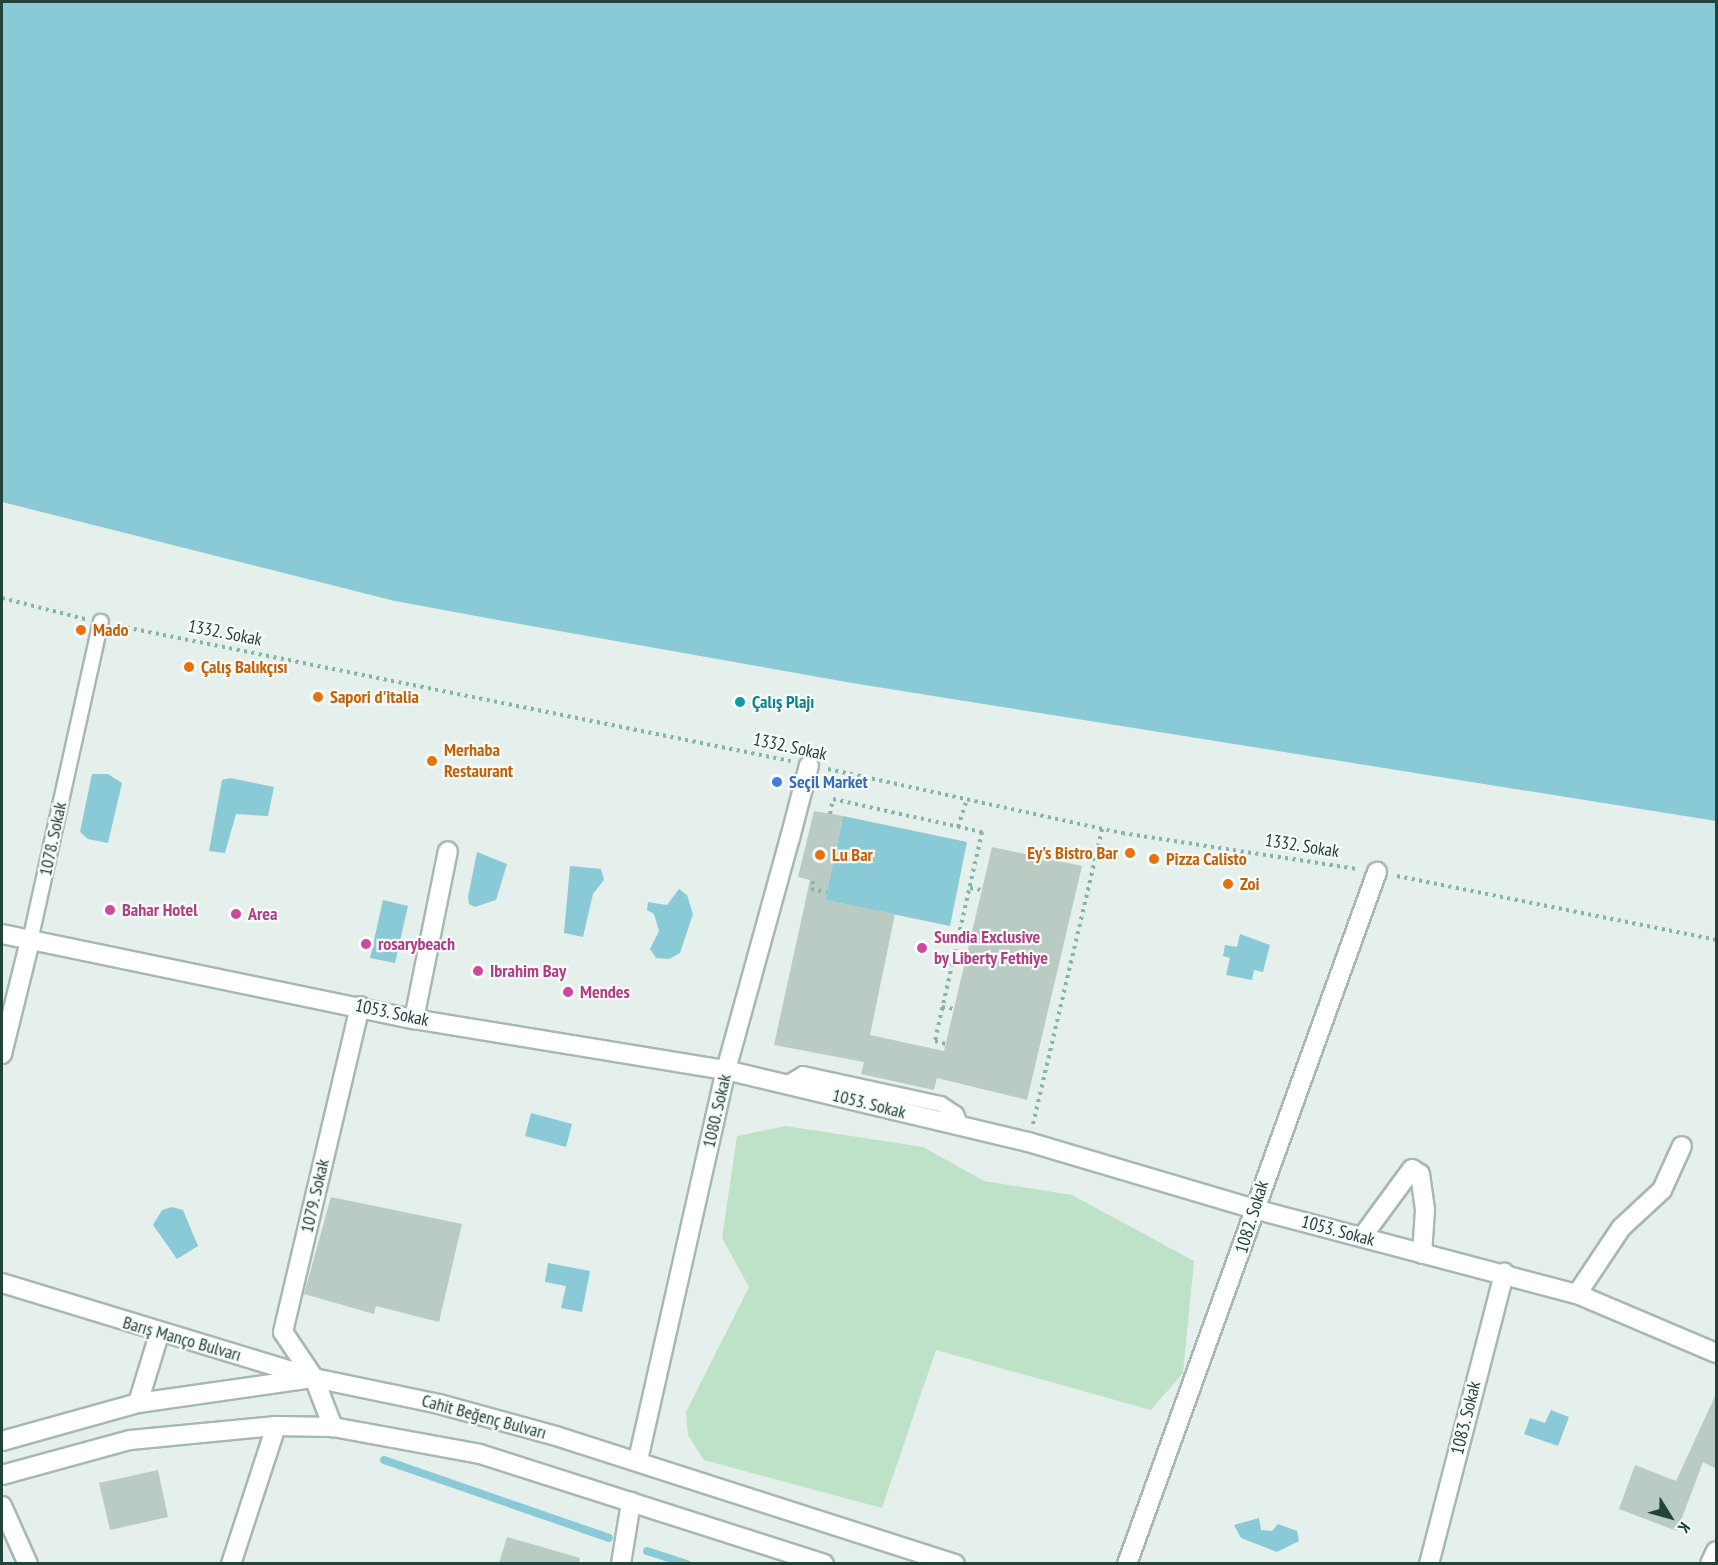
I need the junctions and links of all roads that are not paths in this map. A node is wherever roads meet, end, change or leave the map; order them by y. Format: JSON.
{"nodes":[{"id":1,"x":101,"y":622,"type":"road end"},
{"id":2,"x":809,"y":765,"type":"road end"},
{"id":3,"x":448,"y":851,"type":"dead end"},
{"id":4,"x":1377,"y":872,"type":"road end"},
{"id":5,"x":2,"y":934,"type":"edge"},
{"id":6,"x":30,"y":941,"type":"junction"},
{"id":7,"x":360,"y":1006,"type":"junction"},
{"id":8,"x":414,"y":1019,"type":"junction"},
{"id":9,"x":2,"y":1054,"type":"edge"},
{"id":10,"x":726,"y":1070,"type":"junction"},
{"id":11,"x":1682,"y":1146,"type":"dead end"},
{"id":12,"x":1257,"y":1210,"type":"junction"},
{"id":13,"x":1362,"y":1237,"type":"junction"},
{"id":14,"x":1422,"y":1254,"type":"junction"},
{"id":15,"x":1504,"y":1273,"type":"junction"},
{"id":16,"x":2,"y":1283,"type":"edge"},
{"id":17,"x":1577,"y":1294,"type":"junction"},
{"id":18,"x":160,"y":1332,"type":"junction"},
{"id":19,"x":1716,"y":1353,"type":"edge"},
{"id":20,"x":314,"y":1378,"type":"junction"},
{"id":21,"x":138,"y":1403,"type":"junction"},
{"id":22,"x":276,"y":1426,"type":"junction"},
{"id":23,"x":333,"y":1427,"type":"junction"},
{"id":24,"x":2,"y":1441,"type":"edge"},
{"id":25,"x":638,"y":1460,"type":"junction"},
{"id":26,"x":2,"y":1475,"type":"edge"},
{"id":27,"x":631,"y":1502,"type":"junction"},
{"id":28,"x":2,"y":1506,"type":"edge"},
{"id":29,"x":1716,"y":1551,"type":"edge"},
{"id":30,"x":28,"y":1563,"type":"edge"},
{"id":31,"x":231,"y":1563,"type":"edge"},
{"id":32,"x":621,"y":1563,"type":"edge"},
{"id":33,"x":824,"y":1563,"type":"edge"},
{"id":34,"x":955,"y":1563,"type":"edge"},
{"id":35,"x":1127,"y":1563,"type":"edge"},
{"id":36,"x":1429,"y":1563,"type":"edge"},
{"id":37,"x":1710,"y":1563,"type":"edge"}],
"edges":[{"from":1,"to":6,"type":"lane","name":"1078. Sokak"},
{"from":2,"to":10,"type":"street","name":"1080. Sokak"},
{"from":3,"to":8,"type":"street"},
{"from":4,"to":12,"type":"street","name":"1082. Sokak"},
{"from":5,"to":6,"type":"street","name":"1053. Sokak"},
{"from":6,"to":7,"type":"street","name":"1053. Sokak"},
{"from":6,"to":9,"type":"street","name":"1078. Sokak"},
{"from":7,"to":8,"type":"street","name":"1053. Sokak"},
{"from":7,"to":20,"type":"street","name":"1079. Sokak"},
{"from":8,"to":10,"type":"street","name":"1053. Sokak"},
{"from":10,"to":12,"type":"street","name":"1053. Sokak"},
{"from":10,"to":25,"type":"street","name":"1080. Sokak"},
{"from":11,"to":17,"type":"street"},
{"from":12,"to":13,"type":"street","name":"1053. Sokak"},
{"from":12,"to":35,"type":"street","name":"1082. Sokak"},
{"from":13,"to":14,"type":"street","name":"1053. Sokak"},
{"from":13,"to":14,"type":"street"},
{"from":14,"to":15,"type":"street","name":"1053. Sokak"},
{"from":15,"to":17,"type":"street","name":"1053. Sokak"},
{"from":15,"to":36,"type":"street","name":"1083. Sokak"},
{"from":16,"to":18,"type":"street","name":"Barış Manço Bulvarı"},
{"from":17,"to":19,"type":"street","name":"1053. Sokak"},
{"from":18,"to":20,"type":"street","name":"Barış Manço Bulvarı"},
{"from":18,"to":21,"type":"street"},
{"from":20,"to":21,"type":"street","name":"Cahit Beğenç Bulvarı"},
{"from":20,"to":23,"type":"street"},
{"from":20,"to":25,"type":"street","name":"Cahit Beğenç Bulvarı"},
{"from":21,"to":24,"type":"street","name":"Cahit Beğenç Bulvarı"},
{"from":22,"to":23,"type":"street","name":"Cahit Beğenç Bulvarı"},
{"from":22,"to":26,"type":"street","name":"Cahit Beğenç Bulvarı"},
{"from":22,"to":31,"type":"street"},
{"from":23,"to":27,"type":"street","name":"Cahit Beğenç Bulvarı"},
{"from":25,"to":34,"type":"street","name":"Cahit Beğenç Bulvarı"},
{"from":27,"to":32,"type":"street"},
{"from":27,"to":33,"type":"street","name":"Cahit Beğenç Bulvarı"},
{"from":28,"to":30,"type":"street"},
{"from":29,"to":37,"type":"street"}]}
